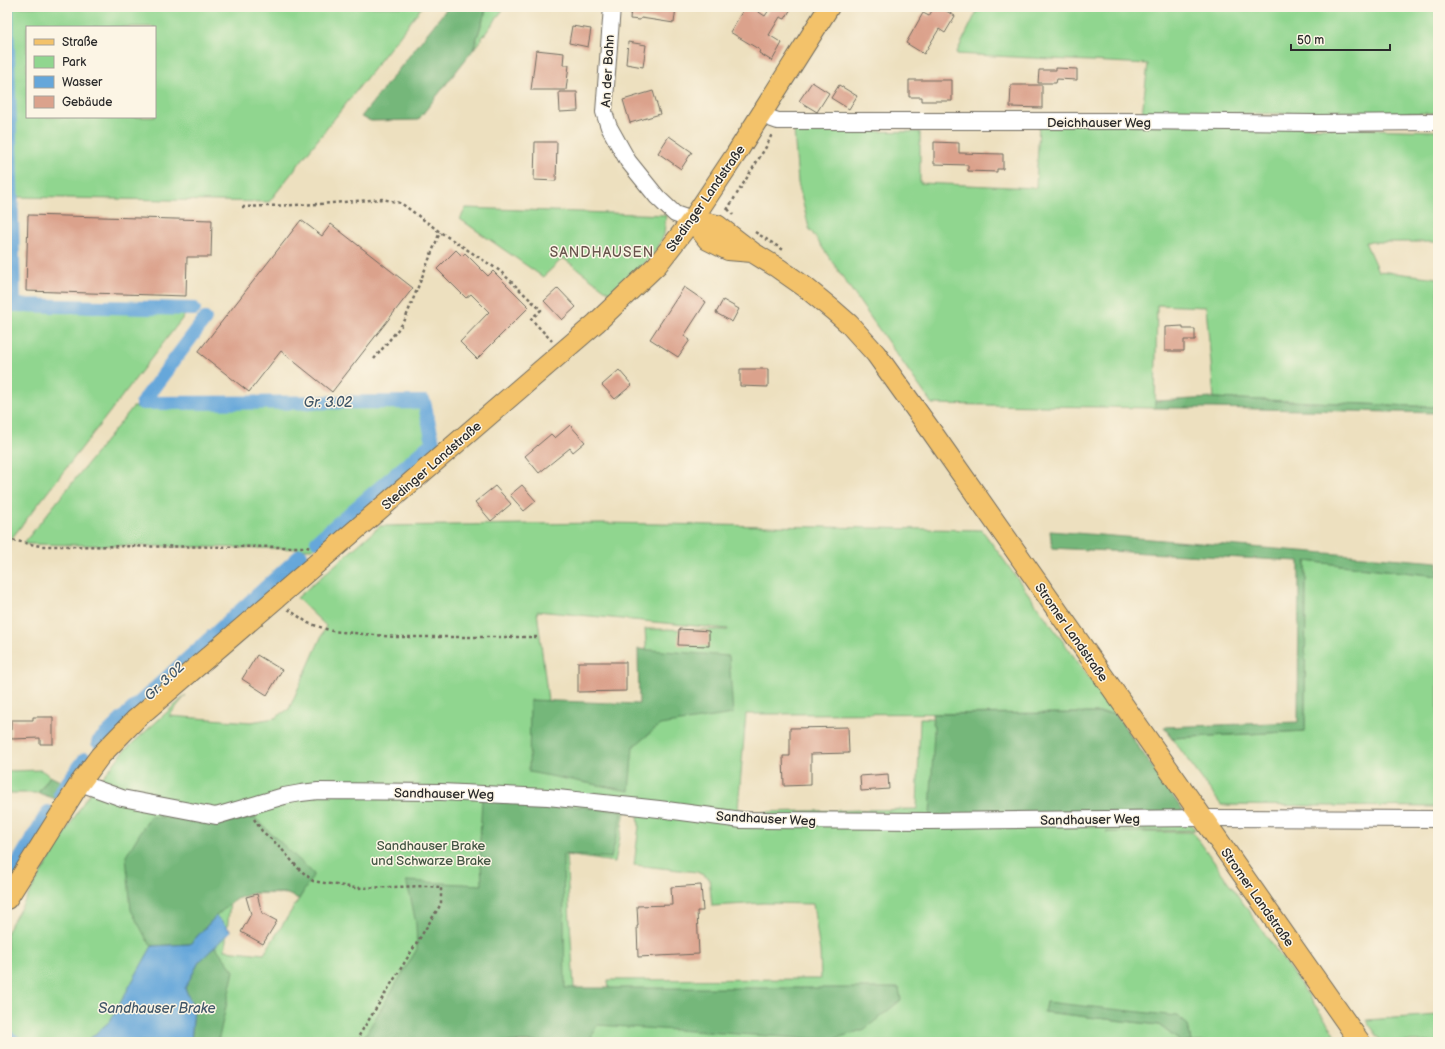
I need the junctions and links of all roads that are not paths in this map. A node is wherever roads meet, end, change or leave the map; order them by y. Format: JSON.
{"nodes":[{"id":1,"x":612,"y":7,"type":"edge"},
{"id":2,"x":828,"y":7,"type":"edge"},
{"id":3,"x":761,"y":115,"type":"junction"},
{"id":4,"x":1438,"y":122,"type":"edge"},
{"id":5,"x":692,"y":220,"type":"junction"},
{"id":6,"x":80,"y":783,"type":"junction"},
{"id":7,"x":1202,"y":818,"type":"junction"},
{"id":8,"x":1438,"y":819,"type":"edge"},
{"id":9,"x":7,"y":899,"type":"edge"},
{"id":10,"x":1360,"y":1042,"type":"edge"}],
"edges":[{"from":1,"to":5,"type":"street","name":"An der Bahn"},
{"from":2,"to":3,"type":"main road","name":"Stedinger Landstraße"},
{"from":3,"to":4,"type":"street","name":"Deichhauser Weg"},
{"from":3,"to":5,"type":"main road","name":"Stedinger Landstraße"},
{"from":5,"to":6,"type":"main road","name":"Stedinger Landstraße"},
{"from":5,"to":7,"type":"main road","name":"Stromer Landstraße"},
{"from":6,"to":7,"type":"street","name":"Sandhauser Weg"},
{"from":6,"to":9,"type":"main road","name":"Stedinger Landstraße"},
{"from":7,"to":8,"type":"street","name":"Sandhauser Weg"},
{"from":7,"to":10,"type":"main road","name":"Stromer Landstraße"}]}
